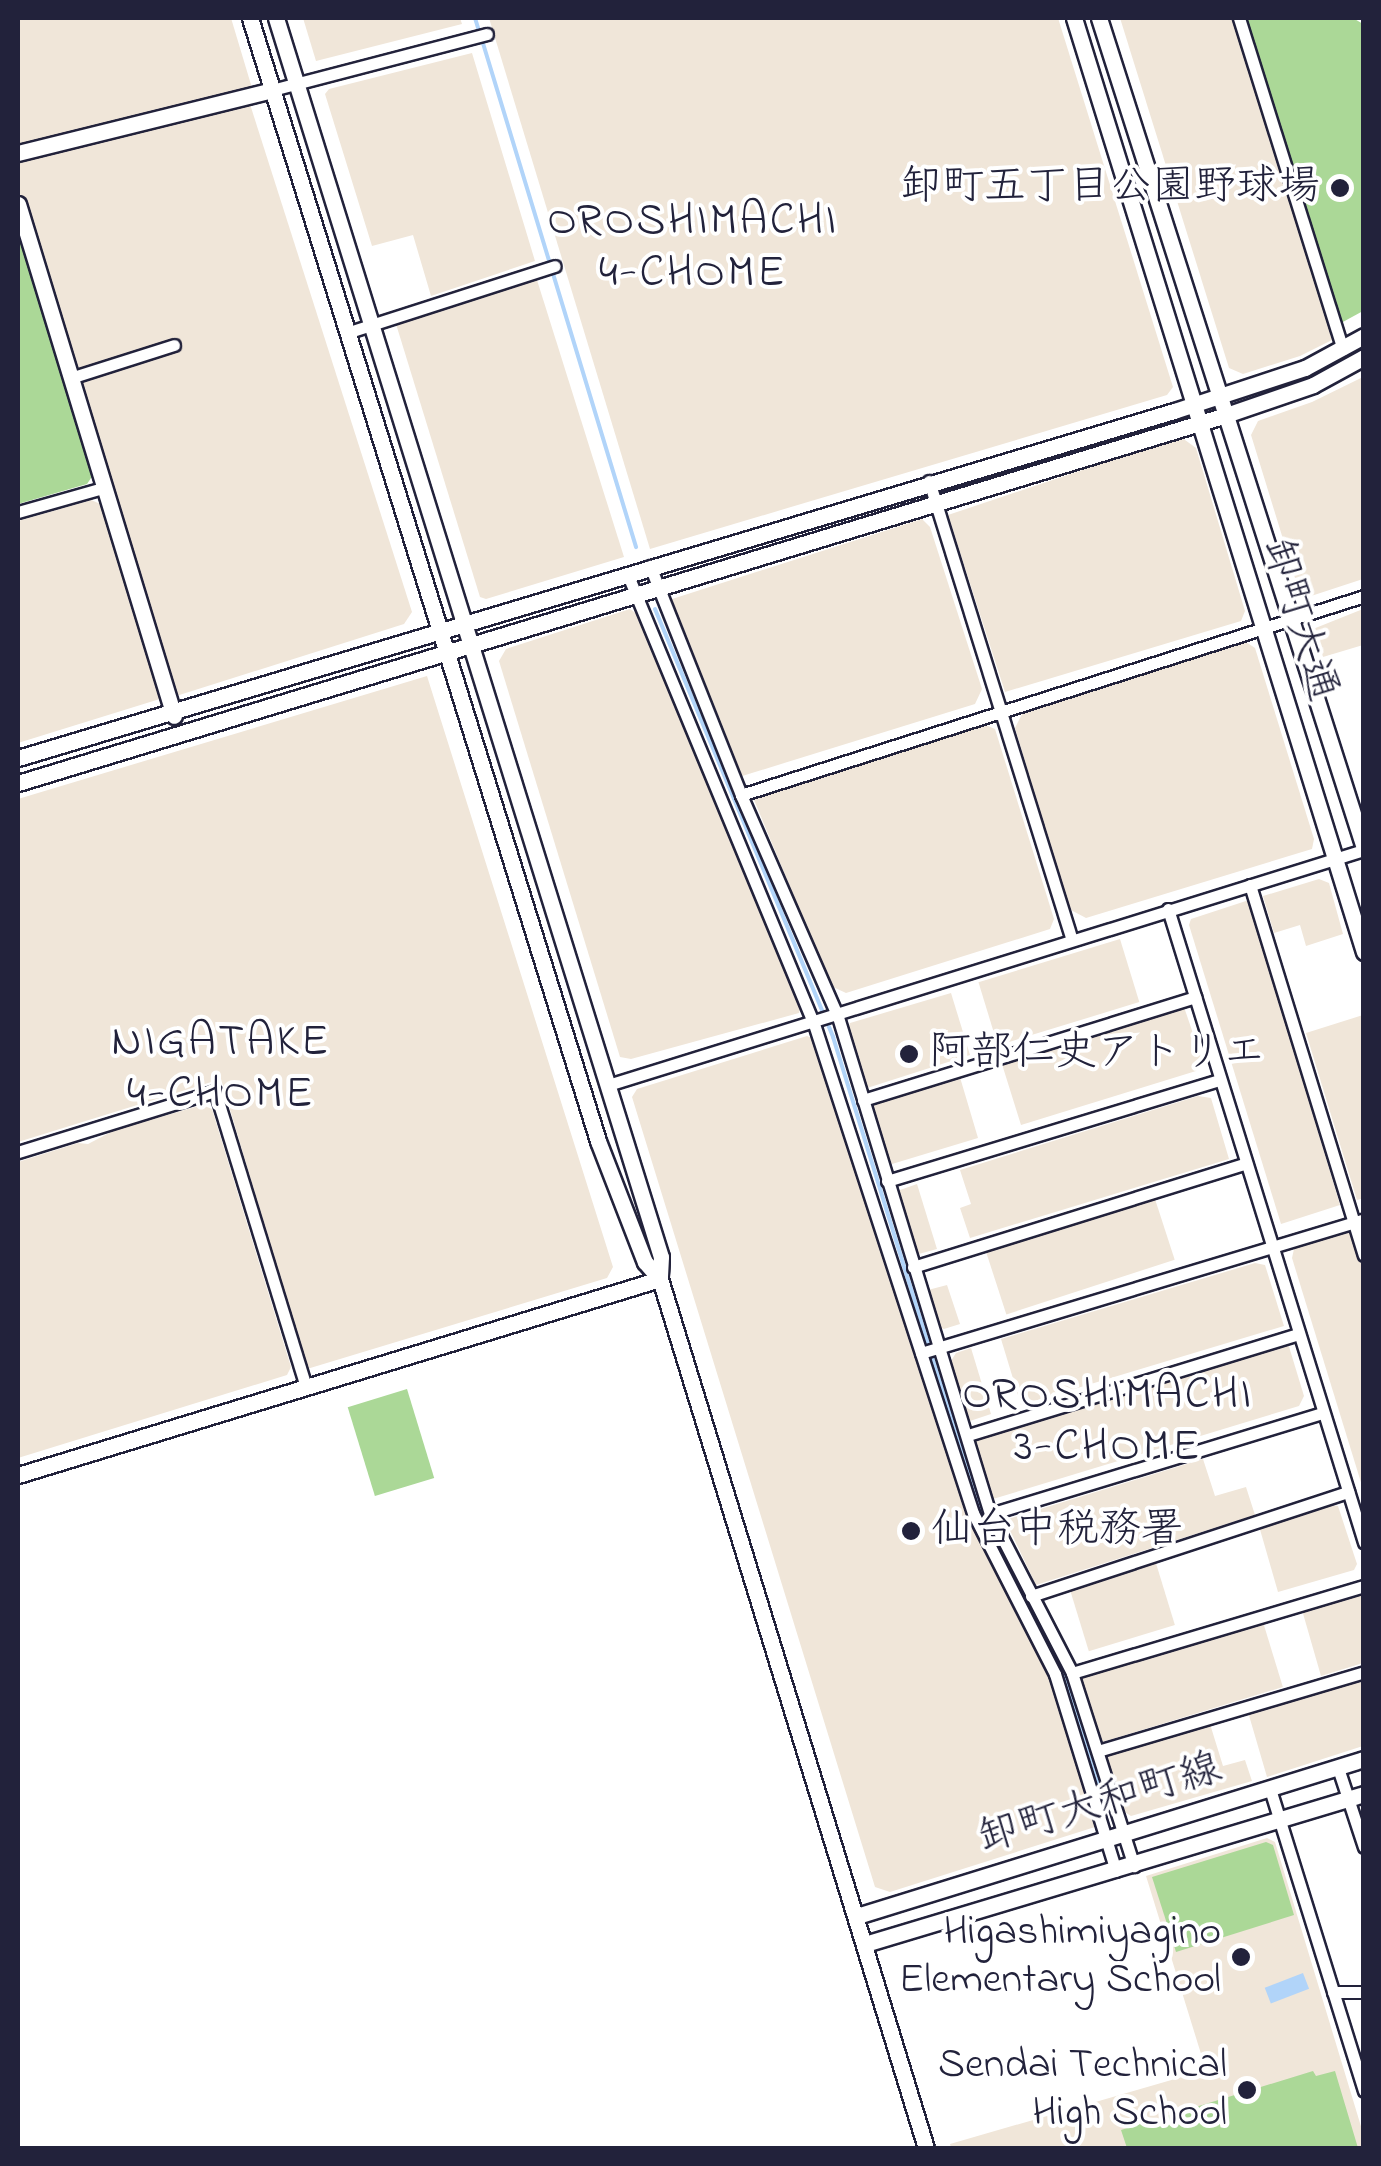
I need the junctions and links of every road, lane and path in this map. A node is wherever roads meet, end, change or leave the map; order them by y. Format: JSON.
{"nodes":[{"id":1,"x":250,"y":18,"type":"edge"},
{"id":2,"x":276,"y":18,"type":"edge"},
{"id":3,"x":1074,"y":18,"type":"edge"},
{"id":4,"x":1099,"y":18,"type":"edge"},
{"id":5,"x":1239,"y":18,"type":"edge"},
{"id":6,"x":481,"y":36,"type":"dead end"},
{"id":7,"x":296,"y":82,"type":"junction"},
{"id":8,"x":272,"y":90,"type":"junction"},
{"id":9,"x":18,"y":153,"type":"edge"},
{"id":10,"x":18,"y":204,"type":"edge"},
{"id":11,"x":549,"y":268,"type":"dead end"},
{"id":12,"x":371,"y":325,"type":"junction"},
{"id":13,"x":346,"y":333,"type":"junction"},
{"id":14,"x":1364,"y":336,"type":"edge"},
{"id":15,"x":174,"y":345,"type":"dead end"},
{"id":16,"x":1343,"y":349,"type":"junction"},
{"id":17,"x":1364,"y":358,"type":"edge"},
{"id":18,"x":70,"y":378,"type":"junction"},
{"id":19,"x":1220,"y":396,"type":"junction"},
{"id":20,"x":1194,"y":404,"type":"junction"},
{"id":21,"x":1226,"y":415,"type":"junction"},
{"id":22,"x":1200,"y":423,"type":"junction"},
{"id":23,"x":929,"y":481,"type":"junction"},
{"id":24,"x":103,"y":488,"type":"junction"},
{"id":25,"x":936,"y":502,"type":"junction"},
{"id":26,"x":18,"y":512,"type":"edge"},
{"id":27,"x":650,"y":566,"type":"junction"},
{"id":28,"x":627,"y":573,"type":"junction"},
{"id":29,"x":658,"y":586,"type":"junction"},
{"id":30,"x":635,"y":593,"type":"junction"},
{"id":31,"x":1364,"y":596,"type":"edge"},
{"id":32,"x":1291,"y":621,"type":"junction"},
{"id":33,"x":465,"y":623,"type":"junction"},
{"id":34,"x":1264,"y":629,"type":"junction"},
{"id":35,"x":438,"y":632,"type":"junction"},
{"id":36,"x":471,"y":642,"type":"junction"},
{"id":37,"x":444,"y":653,"type":"junction"},
{"id":38,"x":173,"y":711,"type":"junction"},
{"id":39,"x":1002,"y":712,"type":"junction"},
{"id":40,"x":180,"y":734,"type":"junction"},
{"id":41,"x":18,"y":758,"type":"edge"},
{"id":42,"x":18,"y":783,"type":"edge"},
{"id":43,"x":741,"y":795,"type":"junction"},
{"id":44,"x":1364,"y":849,"type":"edge"},
{"id":45,"x":1335,"y":859,"type":"junction"},
{"id":46,"x":1250,"y":885,"type":"junction"},
{"id":47,"x":1168,"y":909,"type":"junction"},
{"id":48,"x":1072,"y":938,"type":"junction"},
{"id":49,"x":1364,"y":952,"type":"edge"},
{"id":50,"x":1194,"y":997,"type":"junction"},
{"id":51,"x":834,"y":1018,"type":"junction"},
{"id":52,"x":815,"y":1024,"type":"junction"},
{"id":53,"x":1220,"y":1080,"type":"junction"},
{"id":54,"x":608,"y":1085,"type":"junction"},
{"id":55,"x":862,"y":1100,"type":"junction"},
{"id":56,"x":18,"y":1152,"type":"edge"},
{"id":57,"x":1246,"y":1163,"type":"junction"},
{"id":58,"x":887,"y":1181,"type":"junction"},
{"id":59,"x":1358,"y":1221,"type":"edge"},
{"id":60,"x":1271,"y":1247,"type":"junction"},
{"id":61,"x":1364,"y":1255,"type":"edge"},
{"id":62,"x":913,"y":1267,"type":"junction"},
{"id":63,"x":660,"y":1280,"type":"junction"},
{"id":64,"x":1298,"y":1334,"type":"junction"},
{"id":65,"x":939,"y":1347,"type":"junction"},
{"id":66,"x":921,"y":1353,"type":"junction"},
{"id":67,"x":306,"y":1387,"type":"junction"},
{"id":68,"x":1323,"y":1412,"type":"junction"},
{"id":69,"x":968,"y":1435,"type":"junction"},
{"id":70,"x":18,"y":1475,"type":"edge"},
{"id":71,"x":1348,"y":1492,"type":"junction"},
{"id":72,"x":990,"y":1514,"type":"junction"},
{"id":73,"x":1364,"y":1542,"type":"edge"},
{"id":74,"x":1364,"y":1586,"type":"edge"},
{"id":75,"x":1031,"y":1596,"type":"junction"},
{"id":76,"x":1364,"y":1672,"type":"edge"},
{"id":77,"x":1072,"y":1673,"type":"junction"},
{"id":78,"x":1098,"y":1751,"type":"junction"},
{"id":79,"x":1364,"y":1759,"type":"edge"},
{"id":80,"x":1338,"y":1768,"type":"junction"},
{"id":81,"x":1270,"y":1789,"type":"junction"},
{"id":82,"x":1355,"y":1796,"type":"edge"},
{"id":83,"x":1279,"y":1820,"type":"junction"},
{"id":84,"x":1124,"y":1834,"type":"junction"},
{"id":85,"x":1106,"y":1839,"type":"junction"},
{"id":86,"x":1364,"y":1847,"type":"edge"},
{"id":87,"x":1134,"y":1866,"type":"junction"},
{"id":88,"x":1116,"y":1871,"type":"junction"},
{"id":89,"x":857,"y":1916,"type":"junction"},
{"id":90,"x":865,"y":1944,"type":"junction"},
{"id":91,"x":1333,"y":1992,"type":"junction"},
{"id":92,"x":1364,"y":1992,"type":"edge"},
{"id":93,"x":1364,"y":2090,"type":"edge"},
{"id":94,"x":926,"y":2148,"type":"edge"}],
"edges":[{"from":1,"to":8,"type":"street"},
{"from":2,"to":7,"type":"street"},
{"from":3,"to":20,"type":"street","name":"卸町大通"},
{"from":4,"to":19,"type":"street"},
{"from":5,"to":16,"type":"street"},
{"from":6,"to":7,"type":"street"},
{"from":7,"to":8,"type":"street"},
{"from":7,"to":12,"type":"street"},
{"from":8,"to":9,"type":"street"},
{"from":8,"to":13,"type":"street"},
{"from":10,"to":18,"type":"street"},
{"from":11,"to":12,"type":"street"},
{"from":12,"to":13,"type":"street"},
{"from":12,"to":33,"type":"street"},
{"from":13,"to":35,"type":"street"},
{"from":14,"to":16,"type":"street"},
{"from":15,"to":18,"type":"street"},
{"from":16,"to":19,"type":"street"},
{"from":17,"to":21,"type":"street"},
{"from":18,"to":24,"type":"street"},
{"from":19,"to":20,"type":"street"},
{"from":19,"to":21,"type":"street"},
{"from":20,"to":22,"type":"street","name":"卸町大通"},
{"from":20,"to":23,"type":"street"},
{"from":21,"to":22,"type":"street"},
{"from":21,"to":32,"type":"street"},
{"from":22,"to":25,"type":"street"},
{"from":22,"to":34,"type":"street","name":"卸町大通"},
{"from":23,"to":25,"type":"street"},
{"from":23,"to":27,"type":"street"},
{"from":24,"to":26,"type":"street"},
{"from":24,"to":38,"type":"street"},
{"from":25,"to":29,"type":"street"},
{"from":25,"to":39,"type":"street"},
{"from":27,"to":28,"type":"street"},
{"from":27,"to":29,"type":"street"},
{"from":28,"to":30,"type":"street"},
{"from":28,"to":33,"type":"street"},
{"from":29,"to":30,"type":"street"},
{"from":29,"to":43,"type":"street"},
{"from":30,"to":36,"type":"street"},
{"from":30,"to":52,"type":"street"},
{"from":31,"to":32,"type":"street"},
{"from":32,"to":34,"type":"street"},
{"from":32,"to":44,"type":"street"},
{"from":33,"to":35,"type":"street"},
{"from":33,"to":36,"type":"street"},
{"from":34,"to":39,"type":"street"},
{"from":34,"to":45,"type":"street","name":"卸町大通"},
{"from":35,"to":37,"type":"street"},
{"from":35,"to":38,"type":"street"},
{"from":36,"to":37,"type":"street"},
{"from":36,"to":54,"type":"street"},
{"from":37,"to":40,"type":"street"},
{"from":37,"to":63,"type":"street"},
{"from":38,"to":40,"type":"street"},
{"from":38,"to":41,"type":"street"},
{"from":39,"to":43,"type":"street"},
{"from":39,"to":48,"type":"street"},
{"from":40,"to":42,"type":"street"},
{"from":43,"to":51,"type":"street"},
{"from":44,"to":45,"type":"street"},
{"from":45,"to":46,"type":"street"},
{"from":45,"to":49,"type":"street","name":"卸町大通"},
{"from":46,"to":47,"type":"street"},
{"from":46,"to":59,"type":"street"},
{"from":47,"to":48,"type":"street"},
{"from":47,"to":50,"type":"street"},
{"from":48,"to":51,"type":"street"},
{"from":50,"to":53,"type":"street"},
{"from":50,"to":55,"type":"street"},
{"from":51,"to":52,"type":"street"},
{"from":51,"to":55,"type":"street"},
{"from":52,"to":54,"type":"street"},
{"from":52,"to":66,"type":"street"},
{"from":53,"to":57,"type":"street"},
{"from":53,"to":58,"type":"street"},
{"from":54,"to":63,"type":"street"},
{"from":55,"to":58,"type":"street"},
{"from":56,"to":67,"type":"street"},
{"from":57,"to":60,"type":"street"},
{"from":57,"to":62,"type":"street"},
{"from":58,"to":62,"type":"street"},
{"from":59,"to":60,"type":"street"},
{"from":59,"to":61,"type":"street"},
{"from":60,"to":64,"type":"street"},
{"from":60,"to":65,"type":"street"},
{"from":62,"to":65,"type":"street"},
{"from":63,"to":67,"type":"street"},
{"from":63,"to":89,"type":"street"},
{"from":64,"to":68,"type":"street"},
{"from":64,"to":69,"type":"street"},
{"from":65,"to":66,"type":"street"},
{"from":65,"to":69,"type":"street"},
{"from":66,"to":85,"type":"street"},
{"from":67,"to":70,"type":"street"},
{"from":68,"to":71,"type":"street"},
{"from":68,"to":72,"type":"street"},
{"from":69,"to":72,"type":"street"},
{"from":71,"to":73,"type":"street"},
{"from":71,"to":75,"type":"street"},
{"from":72,"to":75,"type":"street"},
{"from":74,"to":77,"type":"street"},
{"from":75,"to":77,"type":"street"},
{"from":76,"to":78,"type":"street"},
{"from":77,"to":78,"type":"street"},
{"from":78,"to":84,"type":"street"},
{"from":79,"to":80,"type":"street","name":"卸町大和町線"},
{"from":80,"to":81,"type":"street","name":"卸町大和町線"},
{"from":80,"to":82,"type":"street"},
{"from":81,"to":83,"type":"street"},
{"from":81,"to":84,"type":"street","name":"卸町大和町線"},
{"from":82,"to":83,"type":"street","name":"卸町大和町線"},
{"from":82,"to":86,"type":"street"},
{"from":83,"to":87,"type":"street","name":"卸町大和町線"},
{"from":83,"to":91,"type":"street"},
{"from":84,"to":85,"type":"street","name":"卸町大和町線"},
{"from":84,"to":87,"type":"street"},
{"from":85,"to":88,"type":"street"},
{"from":85,"to":89,"type":"street","name":"卸町大和町線"},
{"from":87,"to":88,"type":"street","name":"卸町大和町線"},
{"from":88,"to":90,"type":"street","name":"卸町大和町線"},
{"from":89,"to":90,"type":"street"},
{"from":90,"to":94,"type":"street"},
{"from":91,"to":92,"type":"street"},
{"from":91,"to":93,"type":"street"}]}
